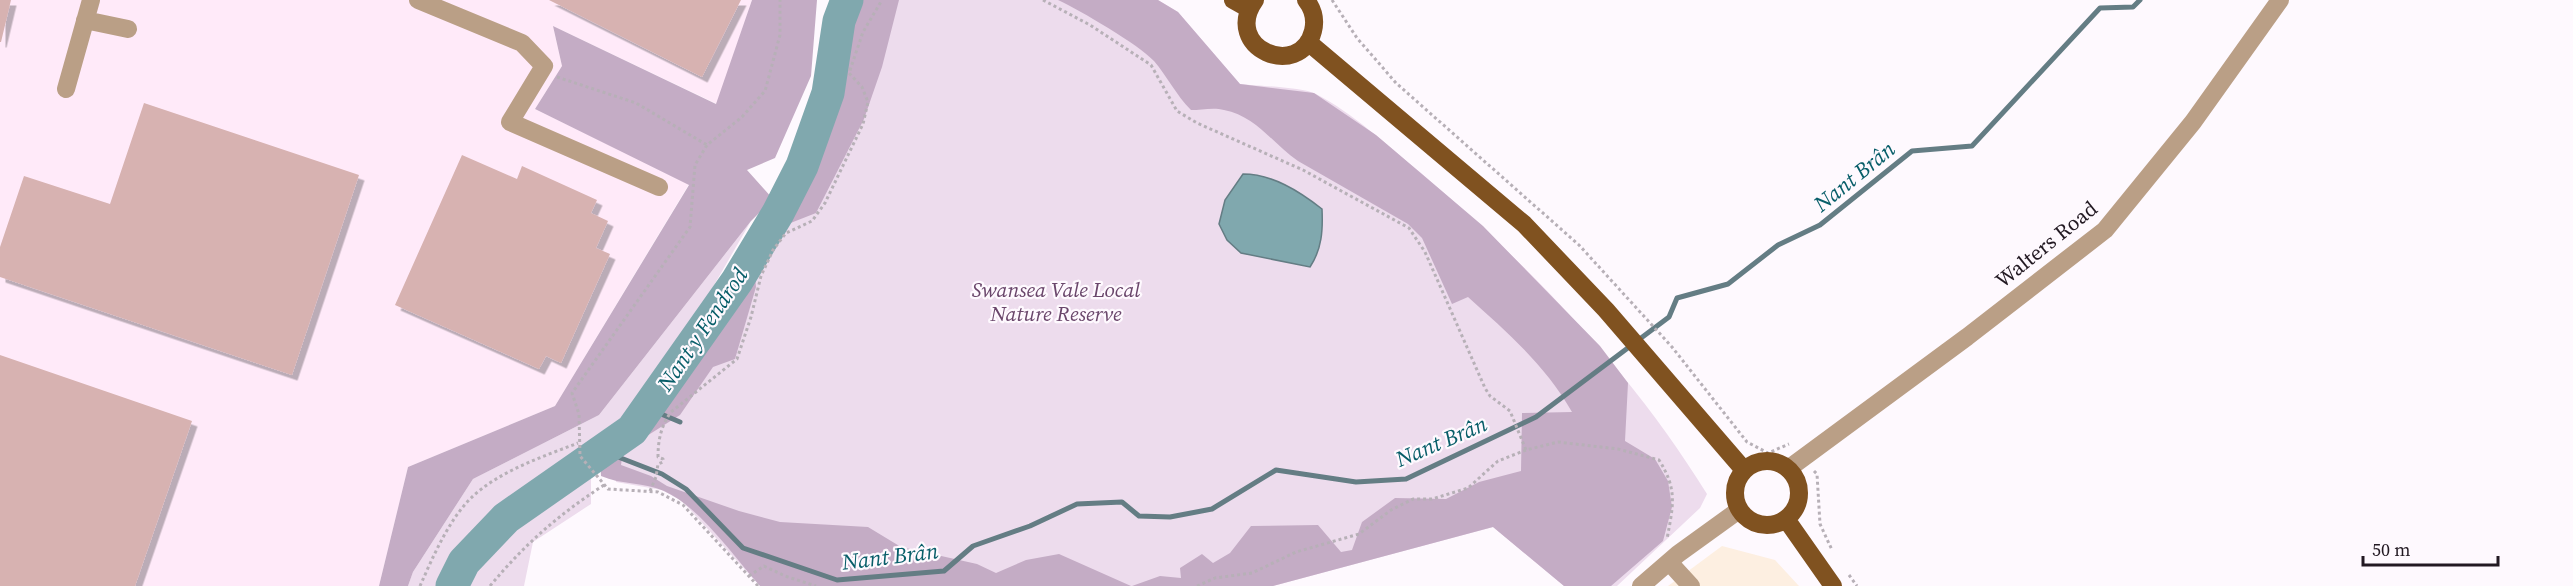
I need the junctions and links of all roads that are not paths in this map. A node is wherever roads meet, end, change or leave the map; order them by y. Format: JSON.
{"nodes":[{"id":1,"x":91,"y":0,"type":"edge"},
{"id":2,"x":417,"y":0,"type":"edge"},
{"id":3,"x":1306,"y":0,"type":"edge"},
{"id":4,"x":2280,"y":0,"type":"edge"},
{"id":5,"x":1245,"y":3,"type":"edge"},
{"id":6,"x":85,"y":20,"type":"junction"},
{"id":7,"x":128,"y":29,"type":"dead end"},
{"id":8,"x":1308,"y":42,"type":"junction"},
{"id":9,"x":66,"y":89,"type":"dead end"},
{"id":10,"x":659,"y":187,"type":"dead end"},
{"id":11,"x":1788,"y":469,"type":"junction"},
{"id":12,"x":1744,"y":470,"type":"junction"},
{"id":13,"x":1739,"y":510,"type":"junction"},
{"id":14,"x":1786,"y":519,"type":"junction"},
{"id":15,"x":1674,"y":558,"type":"junction"},
{"id":16,"x":1641,"y":586,"type":"edge"},
{"id":17,"x":1691,"y":586,"type":"edge"},
{"id":18,"x":1833,"y":586,"type":"edge"}],
"edges":[{"from":1,"to":6,"type":"street"},
{"from":2,"to":10,"type":"street"},
{"from":3,"to":8,"type":"main road"},
{"from":4,"to":11,"type":"street","name":"Walters Road"},
{"from":5,"to":8,"type":"main road"},
{"from":6,"to":7,"type":"street"},
{"from":6,"to":9,"type":"street"},
{"from":8,"to":12,"type":"main road"},
{"from":11,"to":12,"type":"main road"},
{"from":11,"to":14,"type":"main road"},
{"from":12,"to":13,"type":"main road"},
{"from":13,"to":14,"type":"main road"},
{"from":13,"to":15,"type":"street"},
{"from":14,"to":18,"type":"main road"},
{"from":15,"to":16,"type":"street"},
{"from":15,"to":17,"type":"street"}]}
